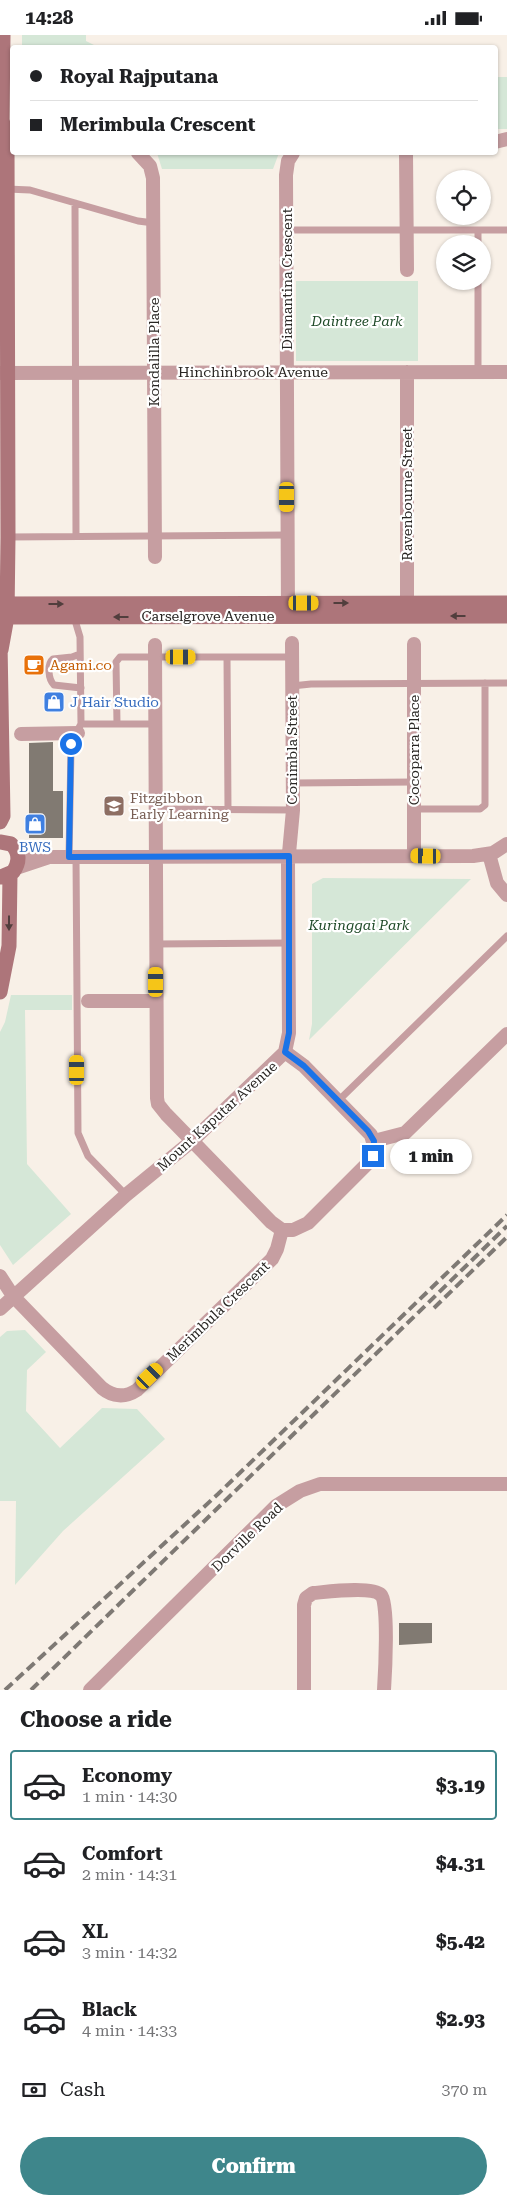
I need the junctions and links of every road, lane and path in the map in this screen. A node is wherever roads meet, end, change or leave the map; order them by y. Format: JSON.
{"nodes":[{"id":1,"x":3,"y":39,"type":"edge"},
{"id":2,"x":5,"y":122,"type":"edge"},
{"id":3,"x":140,"y":155,"type":"edge"},
{"id":4,"x":292,"y":155,"type":"edge"},
{"id":5,"x":406,"y":155,"type":"edge"},
{"id":6,"x":7,"y":189,"type":"junction"},
{"id":7,"x":74,"y":203,"type":"junction"},
{"id":8,"x":154,"y":223,"type":"junction"},
{"id":9,"x":286,"y":230,"type":"junction"},
{"id":10,"x":406,"y":230,"type":"junction"},
{"id":11,"x":478,"y":230,"type":"junction"},
{"id":12,"x":507,"y":230,"type":"edge"},
{"id":13,"x":478,"y":235,"type":"edge"},
{"id":14,"x":407,"y":270,"type":"dead end"},
{"id":15,"x":478,"y":290,"type":"edge"},
{"id":16,"x":154,"y":372,"type":"junction"},
{"id":17,"x":287,"y":372,"type":"junction"},
{"id":18,"x":407,"y":372,"type":"junction"},
{"id":19,"x":478,"y":372,"type":"junction"},
{"id":20,"x":507,"y":372,"type":"edge"},
{"id":21,"x":4,"y":373,"type":"edge"},
{"id":22,"x":75,"y":373,"type":"junction"},
{"id":23,"x":287,"y":535,"type":"junction"},
{"id":24,"x":76,"y":536,"type":"junction"},
{"id":25,"x":154,"y":536,"type":"junction"},
{"id":26,"x":8,"y":537,"type":"junction"},
{"id":27,"x":155,"y":557,"type":"dead end"},
{"id":28,"x":507,"y":603,"type":"edge"},
{"id":29,"x":407,"y":609,"type":"junction"},
{"id":30,"x":288,"y":610,"type":"junction"},
{"id":31,"x":3,"y":611,"type":"edge"},
{"id":32,"x":507,"y":616,"type":"edge"},
{"id":33,"x":74,"y":617,"type":"junction"},
{"id":34,"x":414,"y":643,"type":"dead end"},
{"id":35,"x":1,"y":646,"type":"edge"},
{"id":36,"x":292,"y":650,"type":"joint"},
{"id":37,"x":155,"y":651,"type":"junction"},
{"id":38,"x":80,"y":655,"type":"junction"},
{"id":39,"x":227,"y":657,"type":"junction"},
{"id":40,"x":414,"y":683,"type":"junction"},
{"id":41,"x":486,"y":683,"type":"junction"},
{"id":42,"x":507,"y":683,"type":"edge"},
{"id":43,"x":292,"y":686,"type":"junction"},
{"id":44,"x":81,"y":688,"type":"junction"},
{"id":45,"x":117,"y":724,"type":"junction"},
{"id":46,"x":155,"y":725,"type":"junction"},
{"id":47,"x":79,"y":729,"type":"junction"},
{"id":48,"x":21,"y":734,"type":"dead end"},
{"id":49,"x":414,"y":782,"type":"junction"},
{"id":50,"x":293,"y":783,"type":"junction"},
{"id":51,"x":155,"y":809,"type":"junction"},
{"id":52,"x":228,"y":809,"type":"junction"},
{"id":53,"x":293,"y":809,"type":"junction"},
{"id":54,"x":414,"y":809,"type":"junction"},
{"id":55,"x":1,"y":819,"type":"edge"},
{"id":56,"x":507,"y":843,"type":"edge"},
{"id":57,"x":9,"y":846,"type":"edge"},
{"id":58,"x":489,"y":854,"type":"junction"},
{"id":59,"x":289,"y":856,"type":"junction"},
{"id":60,"x":414,"y":856,"type":"junction"},
{"id":61,"x":49,"y":857,"type":"junction"},
{"id":62,"x":73,"y":857,"type":"junction"},
{"id":63,"x":155,"y":857,"type":"junction"},
{"id":64,"x":9,"y":873,"type":"edge"},
{"id":65,"x":507,"y":895,"type":"edge"},
{"id":66,"x":507,"y":936,"type":"edge"},
{"id":67,"x":289,"y":943,"type":"junction"},
{"id":68,"x":155,"y":944,"type":"junction"},
{"id":69,"x":0,"y":992,"type":"edge"},
{"id":70,"x":83,"y":1001,"type":"junction"},
{"id":71,"x":156,"y":1001,"type":"junction"},
{"id":72,"x":507,"y":1035,"type":"edge"},
{"id":73,"x":285,"y":1052,"type":"junction"},
{"id":74,"x":338,"y":1101,"type":"junction"},
{"id":75,"x":192,"y":1141,"type":"junction"},
{"id":76,"x":374,"y":1141,"type":"junction"},
{"id":77,"x":126,"y":1195,"type":"junction"},
{"id":78,"x":282,"y":1230,"type":"junction"},
{"id":79,"x":0,"y":1276,"type":"edge"},
{"id":80,"x":13,"y":1296,"type":"junction"},
{"id":81,"x":0,"y":1309,"type":"edge"},
{"id":82,"x":507,"y":1485,"type":"edge"},
{"id":83,"x":90,"y":1690,"type":"edge"},
{"id":84,"x":304,"y":1690,"type":"edge"},
{"id":85,"x":384,"y":1690,"type":"edge"}],
"edges":[{"from":1,"to":2,"type":"main road"},
{"from":2,"to":6,"type":"main road"},
{"from":3,"to":8,"type":"street","name":"Kondalilla Place"},
{"from":4,"to":9,"type":"street","name":"Diamantina Crescent"},
{"from":5,"to":10,"type":"street"},
{"from":6,"to":7,"type":"lane"},
{"from":6,"to":21,"type":"main road"},
{"from":7,"to":8,"type":"lane"},
{"from":7,"to":22,"type":"lane"},
{"from":8,"to":16,"type":"street","name":"Kondalilla Place"},
{"from":9,"to":10,"type":"lane"},
{"from":9,"to":17,"type":"street","name":"Diamantina Crescent"},
{"from":10,"to":11,"type":"lane"},
{"from":10,"to":14,"type":"street"},
{"from":11,"to":12,"type":"lane"},
{"from":11,"to":13,"type":"lane"},
{"from":15,"to":19,"type":"lane"},
{"from":16,"to":17,"type":"street","name":"Hinchinbrook Avenue"},
{"from":16,"to":22,"type":"street","name":"Hinchinbrook Avenue"},
{"from":16,"to":25,"type":"street","name":"Kondalilla Place"},
{"from":17,"to":18,"type":"street","name":"Hinchinbrook Avenue"},
{"from":17,"to":23,"type":"street","name":"Diamantina Crescent"},
{"from":18,"to":19,"type":"street","name":"Hinchinbrook Avenue"},
{"from":18,"to":29,"type":"street","name":"Ravenbourne Street"},
{"from":19,"to":20,"type":"street","name":"Hinchinbrook Avenue"},
{"from":21,"to":22,"type":"street","name":"Hinchinbrook Avenue"},
{"from":21,"to":26,"type":"main road"},
{"from":22,"to":24,"type":"lane"},
{"from":23,"to":25,"type":"lane"},
{"from":23,"to":30,"type":"street","name":"Diamantina Crescent"},
{"from":24,"to":25,"type":"lane"},
{"from":24,"to":26,"type":"lane"},
{"from":25,"to":27,"type":"street","name":"Kondalilla Place"},
{"from":26,"to":31,"type":"main road"},
{"from":28,"to":29,"type":"main road","name":"Carselgrove Avenue"},
{"from":29,"to":30,"type":"main road","name":"Carselgrove Avenue"},
{"from":32,"to":29,"type":"main road","name":"Carselgrove Avenue","one_way":true},
{"from":31,"to":30,"type":"main road","name":"Carselgrove Avenue","one_way":true},
{"from":30,"to":33,"type":"main road","name":"Carselgrove Avenue","one_way":true},
{"from":31,"to":33,"type":"main road","name":"Carselgrove Avenue"},
{"from":31,"to":35,"type":"main road"},
{"from":33,"to":38,"type":"lane"},
{"from":34,"to":40,"type":"street","name":"Cocoparra Place"},
{"from":35,"to":55,"type":"main road"},
{"from":36,"to":39,"type":"lane"},
{"from":36,"to":43,"type":"street","name":"Conimbla Street"},
{"from":37,"to":39,"type":"lane"},
{"from":37,"to":45,"type":"lane"},
{"from":37,"to":46,"type":"street"},
{"from":38,"to":44,"type":"lane"},
{"from":38,"to":44,"type":"lane"},
{"from":39,"to":52,"type":"lane"},
{"from":40,"to":41,"type":"lane"},
{"from":40,"to":43,"type":"lane"},
{"from":40,"to":49,"type":"street","name":"Cocoparra Place"},
{"from":41,"to":42,"type":"lane"},
{"from":41,"to":54,"type":"lane"},
{"from":43,"to":50,"type":"street","name":"Conimbla Street"},
{"from":44,"to":47,"type":"lane"},
{"from":45,"to":46,"type":"lane"},
{"from":45,"to":47,"type":"lane"},
{"from":46,"to":51,"type":"street"},
{"from":47,"to":48,"type":"street"},
{"from":47,"to":62,"type":"lane"},
{"from":49,"to":50,"type":"lane"},
{"from":49,"to":54,"type":"street","name":"Cocoparra Place"},
{"from":50,"to":53,"type":"street","name":"Conimbla Street"},
{"from":51,"to":52,"type":"lane"},
{"from":51,"to":63,"type":"street"},
{"from":52,"to":53,"type":"lane"},
{"from":53,"to":59,"type":"street","name":"Conimbla Street"},
{"from":54,"to":60,"type":"street","name":"Cocoparra Place"},
{"from":55,"to":57,"type":"main road"},
{"from":56,"to":58,"type":"street"},
{"from":57,"to":61,"type":"street"},
{"from":57,"to":64,"type":"main road"},
{"from":58,"to":60,"type":"street"},
{"from":58,"to":65,"type":"street"},
{"from":59,"to":60,"type":"street"},
{"from":59,"to":63,"type":"street"},
{"from":59,"to":67,"type":"street","name":"Mount Kaputar Avenue"},
{"from":61,"to":62,"type":"street"},
{"from":61,"to":64,"type":"street"},
{"from":62,"to":63,"type":"street"},
{"from":62,"to":70,"type":"lane"},
{"from":63,"to":68,"type":"street"},
{"from":64,"to":69,"type":"main road","one_way":true},
{"from":66,"to":74,"type":"lane"},
{"from":67,"to":68,"type":"lane"},
{"from":67,"to":73,"type":"street","name":"Mount Kaputar Avenue"},
{"from":68,"to":71,"type":"street"},
{"from":70,"to":71,"type":"street"},
{"from":70,"to":77,"type":"lane"},
{"from":71,"to":75,"type":"street"},
{"from":72,"to":76,"type":"street"},
{"from":73,"to":74,"type":"street"},
{"from":73,"to":75,"type":"street","name":"Mount Kaputar Avenue"},
{"from":74,"to":76,"type":"street"},
{"from":75,"to":77,"type":"street","name":"Mount Kaputar Avenue"},
{"from":75,"to":78,"type":"street"},
{"from":76,"to":78,"type":"street"},
{"from":77,"to":80,"type":"street","name":"Mount Kaputar Avenue"},
{"from":78,"to":80,"type":"street","name":"Merimbula Crescent"},
{"from":79,"to":80,"type":"street"},
{"from":80,"to":81,"type":"street","name":"Mount Kaputar Avenue"},
{"from":82,"to":83,"type":"street","name":"Dorville Road"},
{"from":84,"to":85,"type":"street"}]}
